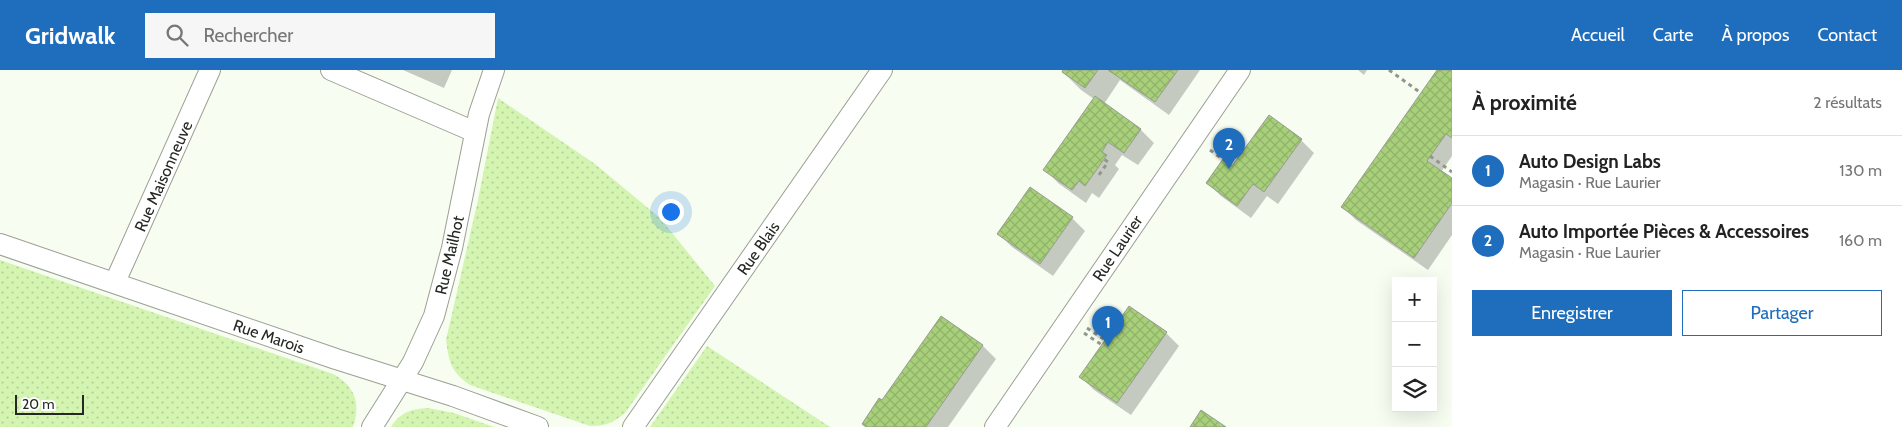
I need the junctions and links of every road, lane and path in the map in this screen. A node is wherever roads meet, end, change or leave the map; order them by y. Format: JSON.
{"nodes":[{"id":1,"x":210,"y":70,"type":"edge"},
{"id":2,"x":331,"y":70,"type":"edge"},
{"id":3,"x":494,"y":70,"type":"edge"},
{"id":4,"x":882,"y":70,"type":"edge"},
{"id":5,"x":1240,"y":70,"type":"edge"},
{"id":6,"x":1389,"y":70,"type":"edge"},
{"id":7,"x":1421,"y":92,"type":"dead end"},
{"id":8,"x":475,"y":132,"type":"junction"},
{"id":9,"x":1430,"y":156,"type":"dead end"},
{"id":10,"x":1104,"y":159,"type":"dead end"},
{"id":11,"x":1452,"y":172,"type":"edge"},
{"id":12,"x":1099,"y":175,"type":"dead end"},
{"id":13,"x":0,"y":244,"type":"edge"},
{"id":14,"x":115,"y":282,"type":"junction"},
{"id":15,"x":400,"y":380,"type":"junction"},
{"id":16,"x":372,"y":427,"type":"edge"},
{"id":17,"x":538,"y":427,"type":"edge"},
{"id":18,"x":633,"y":427,"type":"edge"},
{"id":19,"x":995,"y":427,"type":"edge"}],
"edges":[{"from":1,"to":14,"type":"street","name":"Rue Maisonneuve"},
{"from":2,"to":8,"type":"street"},
{"from":3,"to":8,"type":"street","name":"Rue Mailhot"},
{"from":4,"to":18,"type":"street","name":"Rue Blais"},
{"from":5,"to":19,"type":"street","name":"Rue Laurier"},
{"from":6,"to":7,"type":"path"},
{"from":8,"to":15,"type":"street","name":"Rue Mailhot"},
{"from":9,"to":11,"type":"path"},
{"from":10,"to":12,"type":"path"},
{"from":13,"to":14,"type":"street","name":"Rue Marois"},
{"from":14,"to":15,"type":"street","name":"Rue Marois"},
{"from":15,"to":16,"type":"street","name":"Rue Mailhot"},
{"from":15,"to":17,"type":"street","name":"Rue Marois"}]}
